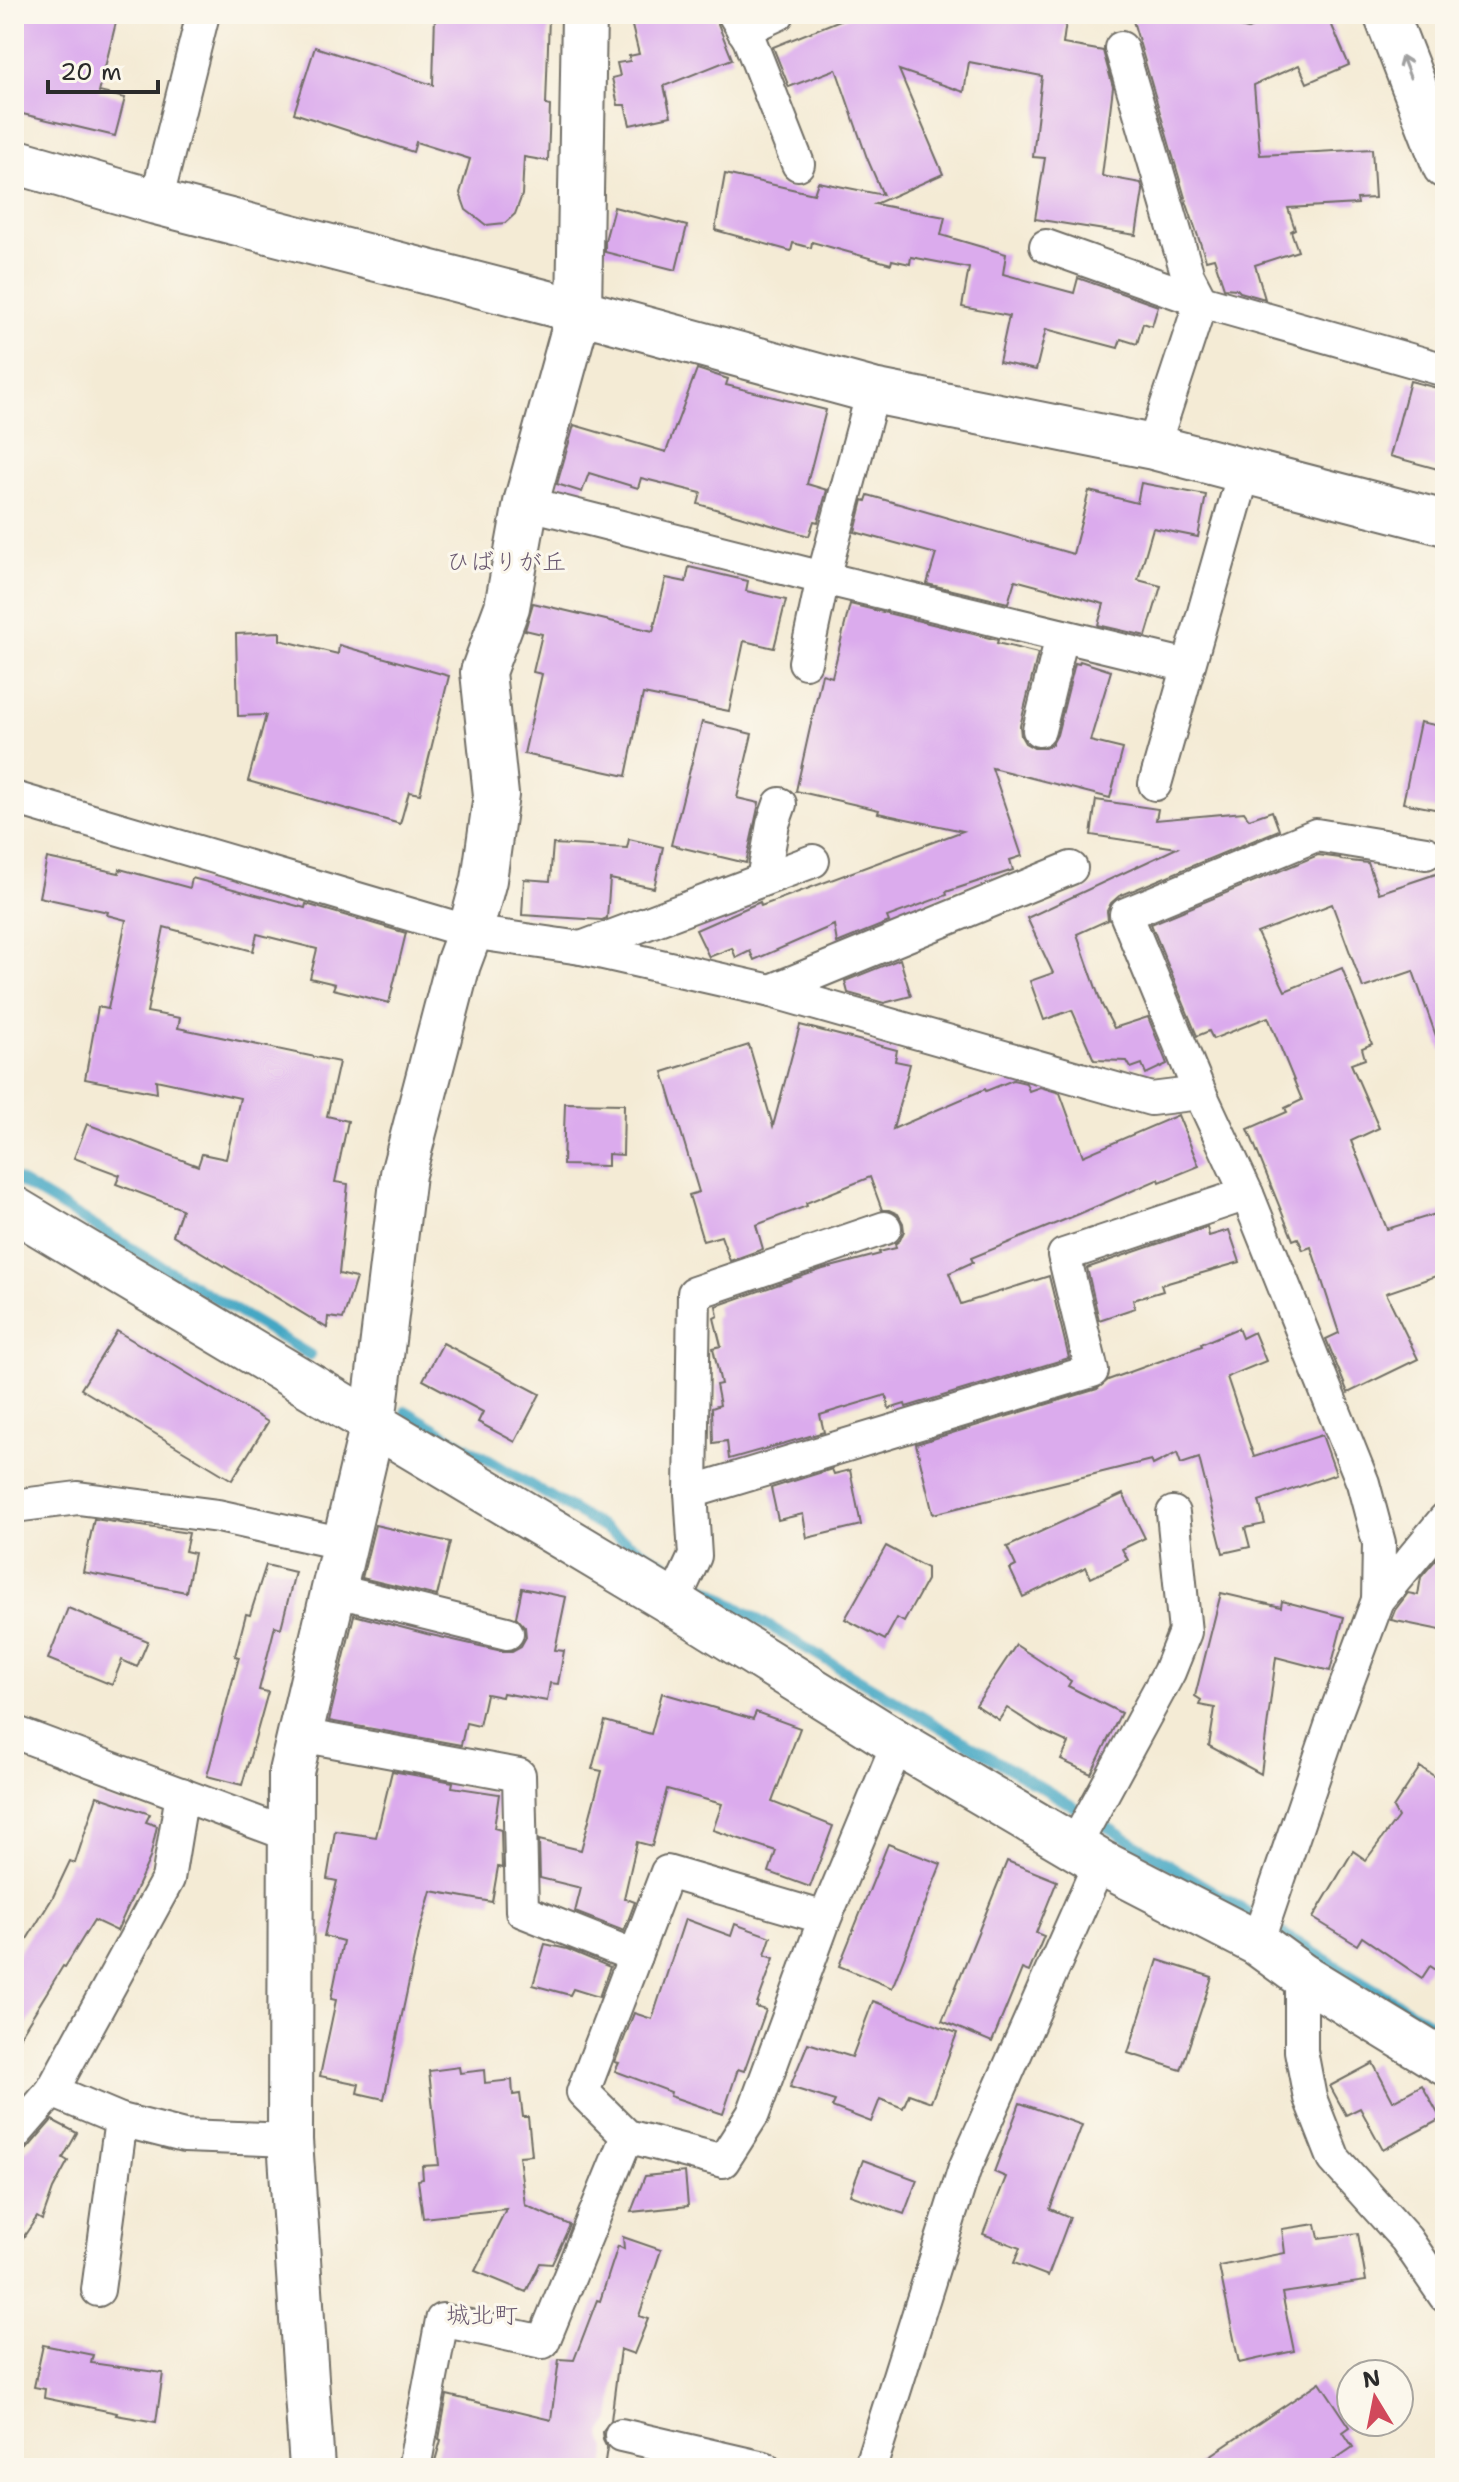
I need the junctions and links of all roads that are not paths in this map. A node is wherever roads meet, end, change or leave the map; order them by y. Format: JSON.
{"nodes":[{"id":1,"x":203,"y":14,"type":"edge"},
{"id":2,"x":584,"y":14,"type":"edge"},
{"id":3,"x":778,"y":14,"type":"edge"},
{"id":4,"x":1386,"y":14,"type":"edge"},
{"id":5,"x":739,"y":22,"type":"edge"},
{"id":6,"x":1121,"y":48,"type":"dead end"},
{"id":7,"x":14,"y":161,"type":"edge"},
{"id":8,"x":798,"y":164,"type":"dead end"},
{"id":9,"x":1445,"y":166,"type":"edge"},
{"id":10,"x":156,"y":202,"type":"junction"},
{"id":11,"x":1046,"y":246,"type":"dead end"},
{"id":12,"x":1201,"y":301,"type":"junction"},
{"id":13,"x":579,"y":311,"type":"junction"},
{"id":14,"x":1445,"y":370,"type":"edge"},
{"id":15,"x":873,"y":391,"type":"junction"},
{"id":16,"x":1153,"y":447,"type":"junction"},
{"id":17,"x":1244,"y":472,"type":"junction"},
{"id":18,"x":526,"y":503,"type":"junction"},
{"id":19,"x":1445,"y":523,"type":"edge"},
{"id":20,"x":823,"y":578,"type":"junction"},
{"id":21,"x":1062,"y":636,"type":"junction"},
{"id":22,"x":805,"y":662,"type":"dead end"},
{"id":23,"x":1188,"y":666,"type":"junction"},
{"id":24,"x":1039,"y":730,"type":"dead end"},
{"id":25,"x":1155,"y":784,"type":"dead end"},
{"id":26,"x":14,"y":798,"type":"edge"},
{"id":27,"x":780,"y":804,"type":"dead end"},
{"id":28,"x":1426,"y":853,"type":"dead end"},
{"id":29,"x":813,"y":861,"type":"dead end"},
{"id":30,"x":1071,"y":868,"type":"dead end"},
{"id":31,"x":763,"y":879,"type":"junction"},
{"id":32,"x":470,"y":932,"type":"junction"},
{"id":33,"x":581,"y":948,"type":"junction"},
{"id":34,"x":771,"y":991,"type":"junction"},
{"id":35,"x":1200,"y":1093,"type":"junction"},
{"id":36,"x":1247,"y":1194,"type":"junction"},
{"id":37,"x":14,"y":1209,"type":"edge"},
{"id":38,"x":885,"y":1228,"type":"dead end"},
{"id":39,"x":373,"y":1423,"type":"junction"},
{"id":40,"x":691,"y":1492,"type":"junction"},
{"id":41,"x":14,"y":1506,"type":"edge"},
{"id":42,"x":1173,"y":1513,"type":"dead end"},
{"id":43,"x":1445,"y":1519,"type":"edge"},
{"id":44,"x":345,"y":1544,"type":"junction"},
{"id":45,"x":333,"y":1590,"type":"junction"},
{"id":46,"x":675,"y":1598,"type":"junction"},
{"id":47,"x":1378,"y":1600,"type":"junction"},
{"id":48,"x":507,"y":1633,"type":"dead end"},
{"id":49,"x":14,"y":1732,"type":"edge"},
{"id":50,"x":300,"y":1735,"type":"junction"},
{"id":51,"x":898,"y":1743,"type":"junction"},
{"id":52,"x":182,"y":1794,"type":"junction"},
{"id":53,"x":290,"y":1835,"type":"junction"},
{"id":54,"x":1085,"y":1847,"type":"junction"},
{"id":55,"x":825,"y":1918,"type":"junction"},
{"id":56,"x":1261,"y":1930,"type":"junction"},
{"id":57,"x":635,"y":1956,"type":"junction"},
{"id":58,"x":1301,"y":1975,"type":"junction"},
{"id":59,"x":1445,"y":2063,"type":"edge"},
{"id":60,"x":52,"y":2091,"type":"junction"},
{"id":61,"x":121,"y":2120,"type":"junction"},
{"id":62,"x":14,"y":2135,"type":"edge"},
{"id":63,"x":627,"y":2136,"type":"junction"},
{"id":64,"x":290,"y":2140,"type":"junction"},
{"id":65,"x":98,"y":2290,"type":"dead end"},
{"id":66,"x":1445,"y":2296,"type":"edge"},
{"id":67,"x":621,"y":2435,"type":"dead end"},
{"id":68,"x":312,"y":2468,"type":"edge"},
{"id":69,"x":414,"y":2468,"type":"edge"},
{"id":70,"x":764,"y":2468,"type":"edge"},
{"id":71,"x":870,"y":2468,"type":"edge"}],
"edges":[{"from":1,"to":10,"type":"street"},
{"from":2,"to":13,"type":"main road"},
{"from":3,"to":5,"type":"street"},
{"from":9,"to":4,"type":"main road","one_way":true},
{"from":5,"to":8,"type":"street"},
{"from":6,"to":12,"type":"street"},
{"from":7,"to":10,"type":"main road"},
{"from":10,"to":13,"type":"main road"},
{"from":11,"to":12,"type":"street"},
{"from":12,"to":14,"type":"street"},
{"from":12,"to":16,"type":"street"},
{"from":13,"to":15,"type":"main road"},
{"from":13,"to":18,"type":"main road"},
{"from":15,"to":16,"type":"main road"},
{"from":15,"to":20,"type":"street"},
{"from":16,"to":17,"type":"main road"},
{"from":17,"to":19,"type":"main road"},
{"from":17,"to":23,"type":"street"},
{"from":18,"to":20,"type":"street"},
{"from":18,"to":32,"type":"main road"},
{"from":20,"to":21,"type":"street"},
{"from":20,"to":22,"type":"street"},
{"from":21,"to":23,"type":"street"},
{"from":21,"to":24,"type":"street"},
{"from":23,"to":25,"type":"street"},
{"from":26,"to":32,"type":"street"},
{"from":27,"to":31,"type":"street"},
{"from":28,"to":35,"type":"street"},
{"from":29,"to":31,"type":"street"},
{"from":30,"to":34,"type":"street"},
{"from":31,"to":33,"type":"street"},
{"from":32,"to":33,"type":"street"},
{"from":32,"to":39,"type":"main road"},
{"from":33,"to":34,"type":"street"},
{"from":34,"to":35,"type":"street"},
{"from":35,"to":36,"type":"street"},
{"from":36,"to":40,"type":"street"},
{"from":36,"to":47,"type":"street"},
{"from":37,"to":39,"type":"main road"},
{"from":38,"to":40,"type":"street"},
{"from":39,"to":44,"type":"main road"},
{"from":39,"to":46,"type":"main road"},
{"from":40,"to":46,"type":"street"},
{"from":41,"to":44,"type":"street"},
{"from":42,"to":54,"type":"street"},
{"from":43,"to":47,"type":"street"},
{"from":44,"to":45,"type":"main road"},
{"from":45,"to":48,"type":"street"},
{"from":45,"to":50,"type":"main road"},
{"from":46,"to":51,"type":"main road"},
{"from":47,"to":56,"type":"street"},
{"from":49,"to":52,"type":"street"},
{"from":50,"to":53,"type":"main road"},
{"from":50,"to":57,"type":"street"},
{"from":51,"to":54,"type":"main road"},
{"from":51,"to":55,"type":"street"},
{"from":52,"to":53,"type":"street"},
{"from":52,"to":60,"type":"street"},
{"from":53,"to":64,"type":"main road"},
{"from":54,"to":56,"type":"main road"},
{"from":54,"to":71,"type":"street"},
{"from":55,"to":57,"type":"street"},
{"from":55,"to":63,"type":"street"},
{"from":56,"to":58,"type":"main road"},
{"from":57,"to":63,"type":"street"},
{"from":58,"to":59,"type":"main road"},
{"from":58,"to":66,"type":"street"},
{"from":60,"to":61,"type":"street"},
{"from":60,"to":62,"type":"street"},
{"from":61,"to":64,"type":"street"},
{"from":61,"to":65,"type":"street"},
{"from":63,"to":69,"type":"street"},
{"from":64,"to":68,"type":"main road"},
{"from":67,"to":70,"type":"street"}]}
